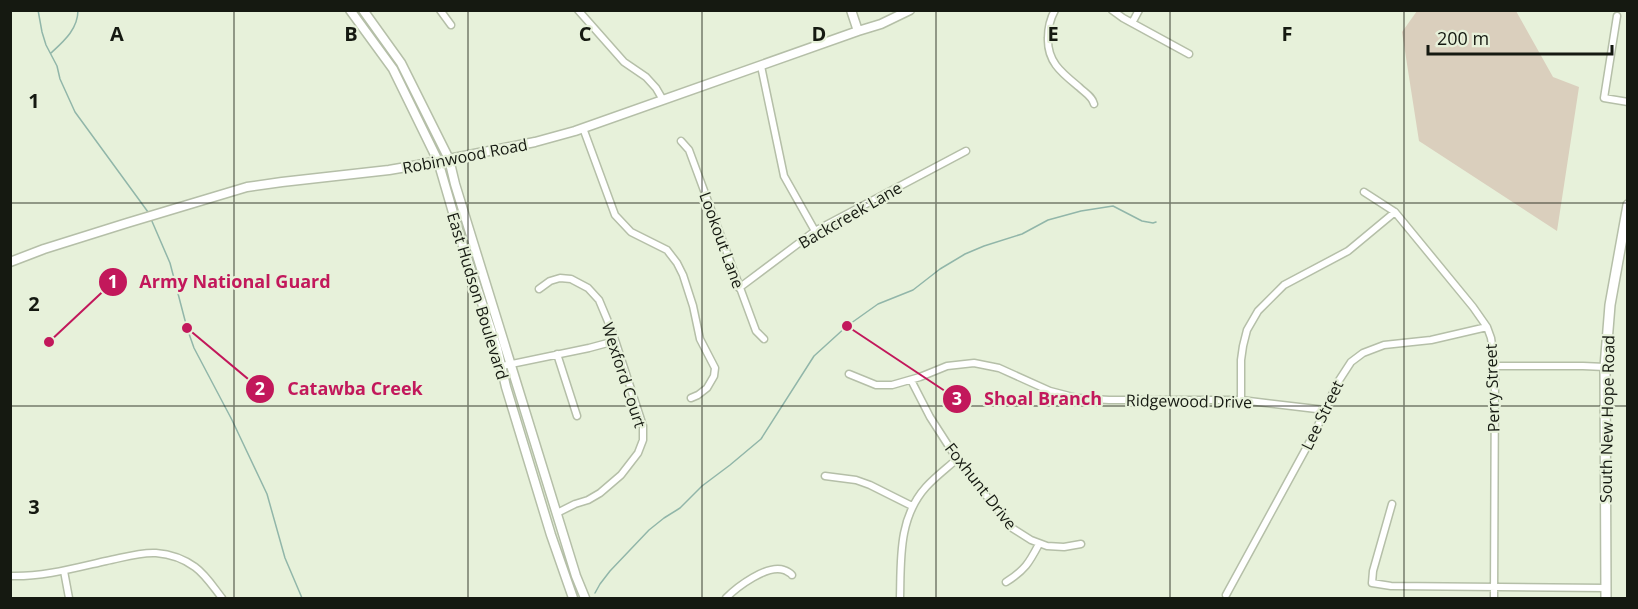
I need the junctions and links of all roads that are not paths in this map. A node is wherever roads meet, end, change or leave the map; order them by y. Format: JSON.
{"nodes":[{"id":1,"x":350,"y":10,"type":"edge"},
{"id":2,"x":363,"y":10,"type":"edge"},
{"id":3,"x":440,"y":10,"type":"edge"},
{"id":4,"x":578,"y":10,"type":"edge"},
{"id":5,"x":850,"y":10,"type":"edge"},
{"id":6,"x":910,"y":10,"type":"edge"},
{"id":7,"x":1055,"y":10,"type":"edge"},
{"id":8,"x":1112,"y":10,"type":"edge"},
{"id":9,"x":1139,"y":10,"type":"edge"},
{"id":10,"x":1617,"y":16,"type":"dead end"},
{"id":11,"x":1132,"y":23,"type":"junction"},
{"id":12,"x":451,"y":25,"type":"dead end"},
{"id":13,"x":858,"y":31,"type":"junction"},
{"id":14,"x":1189,"y":54,"type":"dead end"},
{"id":15,"x":761,"y":66,"type":"junction"},
{"id":16,"x":663,"y":100,"type":"junction"},
{"id":17,"x":1628,"y":102,"type":"edge"},
{"id":18,"x":1094,"y":104,"type":"dead end"},
{"id":19,"x":583,"y":128,"type":"junction"},
{"id":20,"x":681,"y":141,"type":"dead end"},
{"id":21,"x":966,"y":151,"type":"dead end"},
{"id":22,"x":449,"y":159,"type":"junction"},
{"id":23,"x":438,"y":161,"type":"junction"},
{"id":24,"x":1364,"y":192,"type":"dead end"},
{"id":25,"x":1628,"y":205,"type":"edge"},
{"id":26,"x":1395,"y":212,"type":"junction"},
{"id":27,"x":815,"y":231,"type":"junction"},
{"id":28,"x":10,"y":262,"type":"edge"},
{"id":29,"x":739,"y":288,"type":"junction"},
{"id":30,"x":539,"y":289,"type":"dead end"},
{"id":31,"x":1487,"y":327,"type":"junction"},
{"id":32,"x":764,"y":339,"type":"dead end"},
{"id":33,"x":615,"y":341,"type":"junction"},
{"id":34,"x":557,"y":354,"type":"junction"},
{"id":35,"x":506,"y":365,"type":"junction"},
{"id":36,"x":1495,"y":366,"type":"junction"},
{"id":37,"x":1605,"y":367,"type":"junction"},
{"id":38,"x":849,"y":374,"type":"dead end"},
{"id":39,"x":911,"y":380,"type":"junction"},
{"id":40,"x":691,"y":398,"type":"dead end"},
{"id":41,"x":1241,"y":400,"type":"junction"},
{"id":42,"x":1325,"y":410,"type":"junction"},
{"id":43,"x":577,"y":416,"type":"dead end"},
{"id":44,"x":957,"y":459,"type":"junction"},
{"id":45,"x":825,"y":476,"type":"dead end"},
{"id":46,"x":1392,"y":504,"type":"dead end"},
{"id":47,"x":912,"y":506,"type":"junction"},
{"id":48,"x":557,"y":513,"type":"junction"},
{"id":49,"x":545,"y":514,"type":"junction"},
{"id":50,"x":1039,"y":544,"type":"junction"},
{"id":51,"x":1081,"y":544,"type":"dead end"},
{"id":52,"x":64,"y":571,"type":"junction"},
{"id":53,"x":792,"y":574,"type":"dead end"},
{"id":54,"x":10,"y":576,"type":"edge"},
{"id":55,"x":1006,"y":582,"type":"dead end"},
{"id":56,"x":1494,"y":586,"type":"junction"},
{"id":57,"x":1606,"y":588,"type":"junction"},
{"id":58,"x":1226,"y":595,"type":"dead end"},
{"id":59,"x":69,"y":598,"type":"edge"},
{"id":60,"x":222,"y":598,"type":"edge"},
{"id":61,"x":573,"y":598,"type":"edge"},
{"id":62,"x":585,"y":598,"type":"edge"},
{"id":63,"x":726,"y":598,"type":"edge"},
{"id":64,"x":900,"y":598,"type":"edge"},
{"id":65,"x":1494,"y":598,"type":"edge"},
{"id":66,"x":1606,"y":598,"type":"edge"}],
"edges":[{"from":1,"to":23,"type":"main road","name":"East Hudson Boulevard"},
{"from":2,"to":22,"type":"main road","name":"East Hudson Boulevard"},
{"from":3,"to":12,"type":"street"},
{"from":4,"to":16,"type":"street"},
{"from":5,"to":13,"type":"main road"},
{"from":6,"to":13,"type":"main road","name":"Robinwood Road"},
{"from":7,"to":18,"type":"street"},
{"from":8,"to":11,"type":"street"},
{"from":9,"to":11,"type":"street"},
{"from":10,"to":17,"type":"street"},
{"from":11,"to":14,"type":"street"},
{"from":13,"to":15,"type":"main road","name":"Robinwood Road"},
{"from":15,"to":16,"type":"main road","name":"Robinwood Road"},
{"from":15,"to":27,"type":"street"},
{"from":16,"to":19,"type":"main road","name":"Robinwood Road"},
{"from":19,"to":22,"type":"main road","name":"Robinwood Road"},
{"from":19,"to":40,"type":"street"},
{"from":20,"to":29,"type":"street","name":"Lookout Lane"},
{"from":21,"to":27,"type":"street","name":"Backcreek Lane"},
{"from":22,"to":23,"type":"main road","name":"Robinwood Road"},
{"from":22,"to":35,"type":"main road","name":"East Hudson Boulevard"},
{"from":23,"to":28,"type":"main road","name":"Robinwood Road"},
{"from":23,"to":35,"type":"main road","name":"East Hudson Boulevard"},
{"from":24,"to":26,"type":"street","name":"Perry Street"},
{"from":25,"to":37,"type":"main road","name":"South New Hope Road"},
{"from":26,"to":31,"type":"street","name":"Perry Street"},
{"from":26,"to":41,"type":"street"},
{"from":27,"to":29,"type":"street","name":"Backcreek Lane"},
{"from":29,"to":32,"type":"street","name":"Lookout Lane"},
{"from":30,"to":33,"type":"street","name":"Wexford Court"},
{"from":31,"to":36,"type":"street","name":"Perry Street"},
{"from":31,"to":42,"type":"street","name":"Lee Street"},
{"from":33,"to":34,"type":"street"},
{"from":33,"to":48,"type":"street","name":"Wexford Court"},
{"from":34,"to":35,"type":"street"},
{"from":34,"to":43,"type":"street"},
{"from":35,"to":48,"type":"main road","name":"East Hudson Boulevard"},
{"from":35,"to":49,"type":"main road","name":"East Hudson Boulevard"},
{"from":36,"to":37,"type":"street"},
{"from":36,"to":56,"type":"street","name":"Perry Street"},
{"from":37,"to":57,"type":"main road","name":"South New Hope Road"},
{"from":38,"to":39,"type":"street","name":"Ridgewood Drive"},
{"from":39,"to":41,"type":"street","name":"Ridgewood Drive"},
{"from":39,"to":44,"type":"street","name":"Foxhunt Drive"},
{"from":41,"to":42,"type":"street","name":"Ridgewood Drive"},
{"from":42,"to":58,"type":"street","name":"Lee Street"},
{"from":44,"to":47,"type":"street"},
{"from":44,"to":50,"type":"street","name":"Foxhunt Drive"},
{"from":45,"to":47,"type":"street"},
{"from":46,"to":56,"type":"street"},
{"from":47,"to":64,"type":"street"},
{"from":48,"to":49,"type":"main road"},
{"from":48,"to":62,"type":"main road","name":"East Hudson Boulevard"},
{"from":49,"to":61,"type":"main road","name":"East Hudson Boulevard"},
{"from":50,"to":51,"type":"street","name":"Foxhunt Drive"},
{"from":50,"to":55,"type":"street"},
{"from":52,"to":54,"type":"street"},
{"from":52,"to":59,"type":"street"},
{"from":52,"to":60,"type":"street"},
{"from":53,"to":63,"type":"street"},
{"from":56,"to":57,"type":"street"},
{"from":56,"to":65,"type":"street","name":"Perry Street"},
{"from":57,"to":66,"type":"main road","name":"South New Hope Road"}]}
